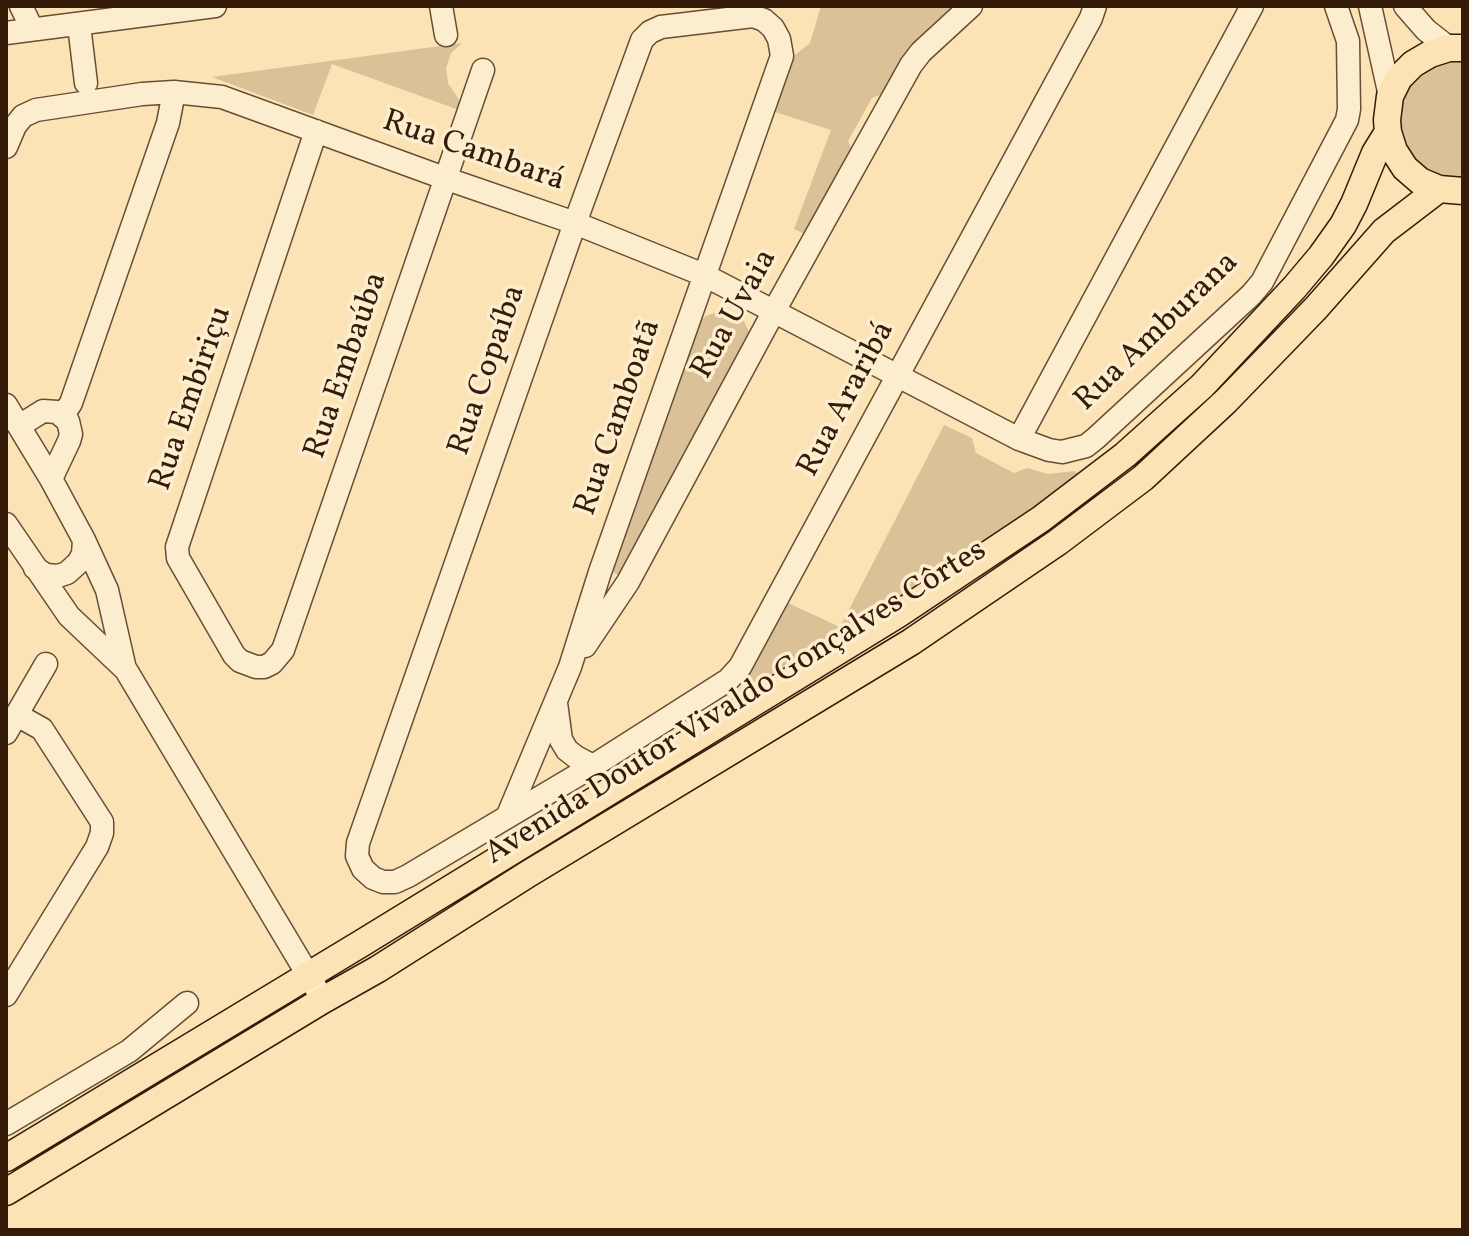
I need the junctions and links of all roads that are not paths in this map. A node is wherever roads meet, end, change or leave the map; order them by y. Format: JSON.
{"nodes":[{"id":1,"x":21,"y":6,"type":"edge"},
{"id":2,"x":215,"y":6,"type":"edge"},
{"id":3,"x":441,"y":6,"type":"edge"},
{"id":4,"x":971,"y":6,"type":"edge"},
{"id":5,"x":1095,"y":6,"type":"edge"},
{"id":6,"x":1252,"y":6,"type":"edge"},
{"id":7,"x":1336,"y":6,"type":"edge"},
{"id":8,"x":1370,"y":6,"type":"edge"},
{"id":9,"x":1405,"y":6,"type":"edge"},
{"id":10,"x":149,"y":10,"type":"edge"},
{"id":11,"x":79,"y":25,"type":"junction"},
{"id":12,"x":32,"y":29,"type":"junction"},
{"id":13,"x":6,"y":33,"type":"edge"},
{"id":14,"x":446,"y":35,"type":"dead end"},
{"id":15,"x":779,"y":39,"type":"joint"},
{"id":16,"x":1456,"y":48,"type":"edge"},
{"id":17,"x":483,"y":70,"type":"dead end"},
{"id":18,"x":86,"y":83,"type":"dead end"},
{"id":19,"x":174,"y":92,"type":"junction"},
{"id":20,"x":1390,"y":96,"type":"junction"},
{"id":21,"x":316,"y":131,"type":"junction"},
{"id":22,"x":1388,"y":132,"type":"junction"},
{"id":23,"x":6,"y":147,"type":"edge"},
{"id":24,"x":447,"y":179,"type":"junction"},
{"id":25,"x":1451,"y":190,"type":"edge"},
{"id":26,"x":575,"y":223,"type":"junction"},
{"id":27,"x":704,"y":275,"type":"junction"},
{"id":28,"x":774,"y":311,"type":"junction"},
{"id":29,"x":898,"y":377,"type":"junction"},
{"id":30,"x":6,"y":405,"type":"edge"},
{"id":31,"x":63,"y":415,"type":"junction"},
{"id":32,"x":19,"y":426,"type":"junction"},
{"id":33,"x":1019,"y":439,"type":"junction"},
{"id":34,"x":1049,"y":450,"type":"joint"},
{"id":35,"x":51,"y":479,"type":"junction"},
{"id":36,"x":6,"y":524,"type":"edge"},
{"id":37,"x":84,"y":540,"type":"junction"},
{"id":38,"x":35,"y":568,"type":"junction"},
{"id":39,"x":600,"y":572,"type":"junction"},
{"id":40,"x":628,"y":582,"type":"junction"},
{"id":41,"x":46,"y":664,"type":"dead end"},
{"id":42,"x":256,"y":667,"type":"joint"},
{"id":43,"x":570,"y":667,"type":"junction"},
{"id":44,"x":126,"y":670,"type":"junction"},
{"id":45,"x":556,"y":703,"type":"junction"},
{"id":46,"x":12,"y":724,"type":"edge"},
{"id":47,"x":593,"y":766,"type":"junction"},
{"id":48,"x":508,"y":815,"type":"junction"},
{"id":49,"x":368,"y":874,"type":"joint"},
{"id":50,"x":309,"y":975,"type":"junction"},
{"id":51,"x":6,"y":995,"type":"edge"},
{"id":52,"x":323,"y":1000,"type":"junction"},
{"id":53,"x":187,"y":1003,"type":"dead end"},
{"id":54,"x":6,"y":1124,"type":"edge"},
{"id":55,"x":6,"y":1158,"type":"edge"},
{"id":56,"x":6,"y":1192,"type":"edge"}],
"edges":[{"from":1,"to":12,"type":"street"},
{"from":2,"to":10,"type":"street"},
{"from":3,"to":14,"type":"street"},
{"from":4,"to":28,"type":"street","name":"Rua Uvaia"},
{"from":5,"to":29,"type":"street","name":"Rua Araribá"},
{"from":6,"to":33,"type":"street"},
{"from":7,"to":34,"type":"street","name":"Rua Amburana"},
{"from":8,"to":20,"type":"street"},
{"from":9,"to":16,"type":"street"},
{"from":10,"to":11,"type":"street"},
{"from":11,"to":12,"type":"street"},
{"from":11,"to":18,"type":"street"},
{"from":12,"to":13,"type":"street"},
{"from":15,"to":26,"type":"street","name":"Rua Copaíba"},
{"from":15,"to":27,"type":"street","name":"Rua Camboatã"},
{"from":16,"to":20,"type":"main road"},
{"from":17,"to":24,"type":"street","name":"Rua Embaúba"},
{"from":19,"to":21,"type":"street","name":"Rua Cambará"},
{"from":19,"to":23,"type":"street","name":"Rua Cambará"},
{"from":19,"to":31,"type":"street"},
{"from":20,"to":22,"type":"main road"},
{"from":21,"to":24,"type":"street","name":"Rua Cambará"},
{"from":21,"to":42,"type":"street","name":"Rua Embiriçu"},
{"from":22,"to":25,"type":"main road"},
{"from":22,"to":50,"type":"main road","name":"Avenida Doutor Vivaldo Gonçalves Côrtes"},
{"from":24,"to":26,"type":"street","name":"Rua Cambará"},
{"from":24,"to":42,"type":"street","name":"Rua Embaúba"},
{"from":25,"to":52,"type":"main road","name":"Avenida Doutor Vivaldo Gonçalves Côrtes"},
{"from":26,"to":27,"type":"street","name":"Rua Cambará"},
{"from":26,"to":49,"type":"street","name":"Rua Copaíba"},
{"from":27,"to":28,"type":"street","name":"Rua Cambará"},
{"from":27,"to":39,"type":"street","name":"Rua Camboatã"},
{"from":28,"to":29,"type":"street","name":"Rua Cambará"},
{"from":28,"to":40,"type":"street","name":"Rua Uvaia"},
{"from":29,"to":33,"type":"street","name":"Rua Cambará"},
{"from":29,"to":47,"type":"street","name":"Rua Araribá"},
{"from":30,"to":32,"type":"street"},
{"from":31,"to":32,"type":"street"},
{"from":31,"to":35,"type":"street"},
{"from":32,"to":35,"type":"street"},
{"from":33,"to":34,"type":"street","name":"Rua Cambará"},
{"from":35,"to":37,"type":"street"},
{"from":36,"to":38,"type":"street"},
{"from":37,"to":38,"type":"street"},
{"from":37,"to":44,"type":"street"},
{"from":38,"to":44,"type":"street"},
{"from":39,"to":40,"type":"street"},
{"from":39,"to":43,"type":"street","name":"Rua Camboatã"},
{"from":40,"to":43,"type":"street","name":"Rua Uvaia"},
{"from":41,"to":46,"type":"street"},
{"from":43,"to":45,"type":"street","name":"Rua Camboatã"},
{"from":44,"to":50,"type":"street"},
{"from":45,"to":47,"type":"street"},
{"from":45,"to":48,"type":"street","name":"Rua Camboatã"},
{"from":46,"to":51,"type":"street"},
{"from":47,"to":48,"type":"street","name":"Rua Araribá"},
{"from":48,"to":49,"type":"street","name":"Rua Araribá"},
{"from":50,"to":52,"type":"street"},
{"from":50,"to":55,"type":"main road","name":"Avenida Doutor Vivaldo Gonçalves Côrtes"},
{"from":52,"to":56,"type":"main road","name":"Avenida Doutor Vivaldo Gonçalves Côrtes"},
{"from":53,"to":54,"type":"street"}]}
